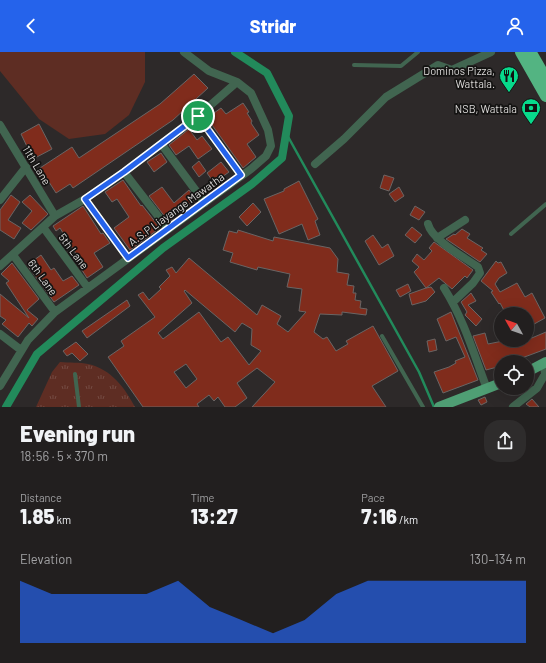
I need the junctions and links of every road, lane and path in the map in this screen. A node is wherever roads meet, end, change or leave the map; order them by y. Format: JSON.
{"nodes":[{"id":1,"x":184,"y":52,"type":"edge"},
{"id":2,"x":418,"y":52,"type":"edge"},
{"id":3,"x":491,"y":52,"type":"edge"},
{"id":4,"x":521,"y":52,"type":"edge"},
{"id":5,"x":530,"y":52,"type":"edge"},
{"id":6,"x":354,"y":65,"type":"dead end"},
{"id":7,"x":546,"y":79,"type":"edge"},
{"id":8,"x":237,"y":82,"type":"junction"},
{"id":9,"x":546,"y":96,"type":"edge"},
{"id":10,"x":198,"y":116,"type":"junction"},
{"id":11,"x":0,"y":125,"type":"edge"},
{"id":12,"x":162,"y":145,"type":"junction"},
{"id":13,"x":315,"y":164,"type":"dead end"},
{"id":14,"x":26,"y":167,"type":"junction"},
{"id":15,"x":124,"y":172,"type":"junction"},
{"id":16,"x":241,"y":175,"type":"junction"},
{"id":17,"x":85,"y":199,"type":"junction"},
{"id":18,"x":0,"y":200,"type":"edge"},
{"id":19,"x":205,"y":203,"type":"junction"},
{"id":20,"x":546,"y":204,"type":"edge"},
{"id":21,"x":55,"y":216,"type":"junction"},
{"id":22,"x":465,"y":220,"type":"dead end"},
{"id":23,"x":428,"y":224,"type":"dead end"},
{"id":24,"x":43,"y":227,"type":"junction"},
{"id":25,"x":168,"y":229,"type":"junction"},
{"id":26,"x":511,"y":234,"type":"dead end"},
{"id":27,"x":437,"y":238,"type":"junction"},
{"id":28,"x":13,"y":255,"type":"junction"},
{"id":29,"x":128,"y":258,"type":"junction"},
{"id":30,"x":2,"y":261,"type":"edge"},
{"id":31,"x":88,"y":288,"type":"junction"},
{"id":32,"x":444,"y":288,"type":"dead end"},
{"id":33,"x":453,"y":302,"type":"junction"},
{"id":34,"x":55,"y":312,"type":"junction"},
{"id":35,"x":0,"y":334,"type":"edge"},
{"id":36,"x":382,"y":336,"type":"dead end"},
{"id":37,"x":21,"y":350,"type":"junction"},
{"id":38,"x":545,"y":363,"type":"edge"},
{"id":39,"x":534,"y":368,"type":"edge"},
{"id":40,"x":75,"y":374,"type":"dead end"},
{"id":41,"x":0,"y":386,"type":"edge"},
{"id":42,"x":494,"y":386,"type":"edge"},
{"id":43,"x":487,"y":389,"type":"junction"},
{"id":44,"x":443,"y":405,"type":"edge"},
{"id":45,"x":79,"y":407,"type":"edge"},
{"id":46,"x":423,"y":407,"type":"edge"},
{"id":47,"x":513,"y":407,"type":"edge"}],
"edges":[{"from":1,"to":8,"type":"street","name":"A.S.P Liayange Mawatha"},
{"from":2,"to":6,"type":"lane"},
{"from":3,"to":13,"type":"street"},
{"from":4,"to":9,"type":"highway"},
{"from":5,"to":7,"type":"highway"},
{"from":8,"to":10,"type":"street"},
{"from":8,"to":16,"type":"street","name":"A.S.P Liayange Mawatha"},
{"from":10,"to":12,"type":"street"},
{"from":10,"to":16,"type":"street"},
{"from":11,"to":14,"type":"street","name":"11th Lane"},
{"from":12,"to":15,"type":"street"},
{"from":12,"to":19,"type":"street"},
{"from":14,"to":18,"type":"street"},
{"from":14,"to":21,"type":"street","name":"11th Lane"},
{"from":15,"to":17,"type":"street"},
{"from":15,"to":25,"type":"street"},
{"from":16,"to":19,"type":"street","name":"A.S.P Liayange Mawatha"},
{"from":17,"to":21,"type":"street"},
{"from":17,"to":29,"type":"street"},
{"from":19,"to":25,"type":"street","name":"A.S.P Liayange Mawatha"},
{"from":20,"to":26,"type":"lane"},
{"from":21,"to":24,"type":"street"},
{"from":22,"to":27,"type":"street"},
{"from":23,"to":27,"type":"street"},
{"from":24,"to":28,"type":"street"},
{"from":24,"to":31,"type":"street","name":"5th Lane"},
{"from":25,"to":29,"type":"street","name":"A.S.P Liayange Mawatha"},
{"from":27,"to":33,"type":"street"},
{"from":28,"to":30,"type":"street"},
{"from":28,"to":34,"type":"street","name":"6th Lane"},
{"from":29,"to":31,"type":"street","name":"A.S.P Liayange Mawatha"},
{"from":31,"to":34,"type":"street","name":"A.S.P Liayange Mawatha"},
{"from":32,"to":33,"type":"street"},
{"from":33,"to":43,"type":"street"},
{"from":34,"to":37,"type":"street","name":"A.S.P Liayange Mawatha"},
{"from":35,"to":37,"type":"street"},
{"from":36,"to":46,"type":"lane"},
{"from":37,"to":41,"type":"street","name":"A.S.P Liayange Mawatha"},
{"from":38,"to":39,"type":"main road"},
{"from":38,"to":47,"type":"street"},
{"from":40,"to":45,"type":"lane"},
{"from":42,"to":43,"type":"main road"},
{"from":43,"to":44,"type":"main road"}]}
